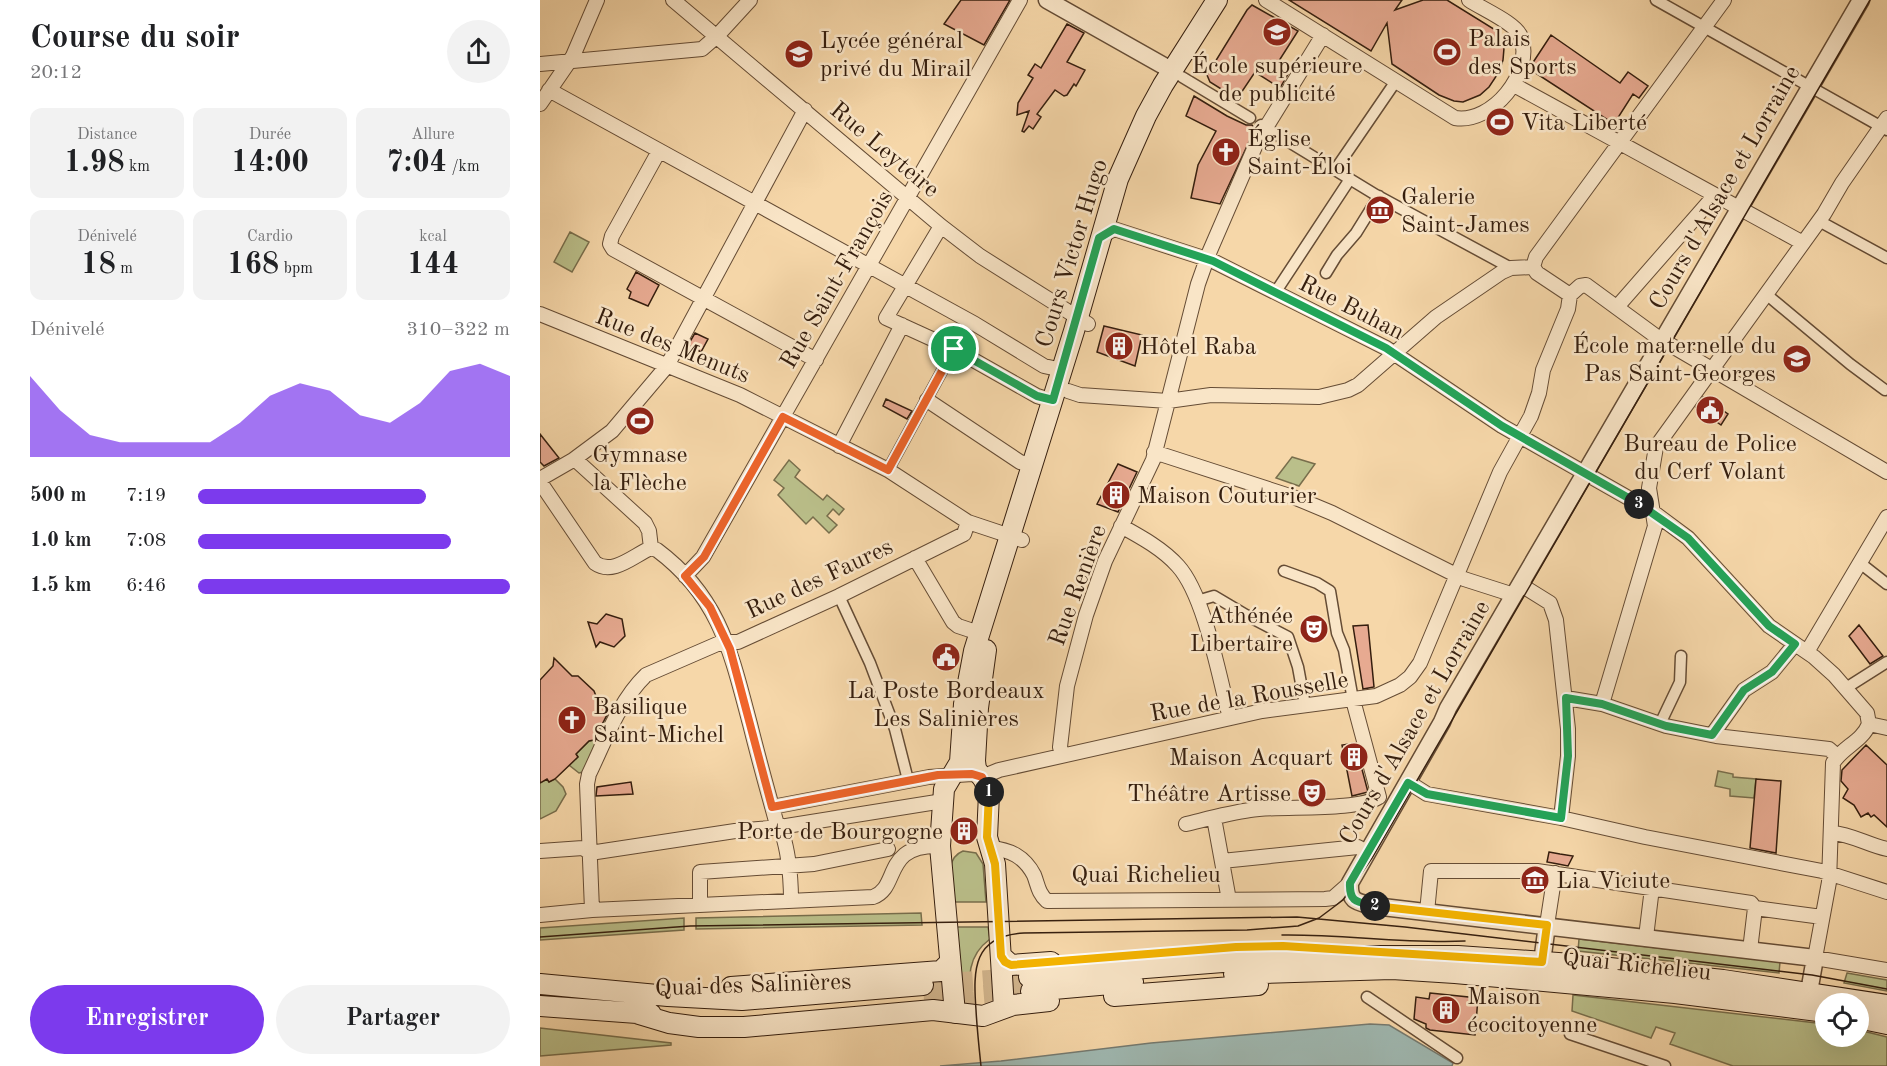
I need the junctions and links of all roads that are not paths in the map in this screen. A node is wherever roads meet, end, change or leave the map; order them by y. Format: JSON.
{"nodes":[{"id":1,"x":597,"y":0,"type":"edge"},
{"id":2,"x":673,"y":0,"type":"edge"},
{"id":3,"x":750,"y":0,"type":"edge"},
{"id":4,"x":1020,"y":0,"type":"edge"},
{"id":5,"x":1047,"y":0,"type":"edge"},
{"id":6,"x":1217,"y":0,"type":"edge"},
{"id":7,"x":1230,"y":0,"type":"edge"},
{"id":8,"x":1266,"y":0,"type":"edge"},
{"id":9,"x":1469,"y":0,"type":"edge"},
{"id":10,"x":1656,"y":0,"type":"edge"},
{"id":11,"x":1724,"y":0,"type":"edge"},
{"id":12,"x":1861,"y":0,"type":"edge"},
{"id":13,"x":1704,"y":27,"type":"junction"},
{"id":14,"x":1323,"y":35,"type":"junction"},
{"id":15,"x":717,"y":36,"type":"junction"},
{"id":16,"x":569,"y":62,"type":"junction"},
{"id":17,"x":540,"y":64,"type":"edge"},
{"id":18,"x":1176,"y":74,"type":"junction"},
{"id":19,"x":1396,"y":81,"type":"junction"},
{"id":20,"x":1514,"y":85,"type":"junction"},
{"id":21,"x":1809,"y":86,"type":"junction"},
{"id":22,"x":549,"y":90,"type":"junction"},
{"id":23,"x":540,"y":104,"type":"edge"},
{"id":24,"x":805,"y":110,"type":"junction"},
{"id":25,"x":1250,"y":118,"type":"dead end"},
{"id":26,"x":1885,"y":125,"type":"edge"},
{"id":27,"x":1263,"y":126,"type":"junction"},
{"id":28,"x":1618,"y":143,"type":"junction"},
{"id":29,"x":659,"y":151,"type":"junction"},
{"id":30,"x":1335,"y":170,"type":"junction"},
{"id":31,"x":1350,"y":179,"type":"junction"},
{"id":32,"x":1715,"y":195,"type":"junction"},
{"id":33,"x":1379,"y":196,"type":"junction"},
{"id":34,"x":908,"y":197,"type":"junction"},
{"id":35,"x":754,"y":204,"type":"junction"},
{"id":36,"x":1739,"y":208,"type":"junction"},
{"id":37,"x":1819,"y":221,"type":"junction"},
{"id":38,"x":941,"y":226,"type":"junction"},
{"id":39,"x":1107,"y":234,"type":"junction"},
{"id":40,"x":1803,"y":243,"type":"junction"},
{"id":41,"x":1887,"y":258,"type":"edge"},
{"id":42,"x":1207,"y":259,"type":"junction"},
{"id":43,"x":869,"y":266,"type":"junction"},
{"id":44,"x":1533,"y":267,"type":"junction"},
{"id":45,"x":1511,"y":268,"type":"junction"},
{"id":46,"x":1326,"y":273,"type":"dead end"},
{"id":47,"x":905,"y":286,"type":"junction"},
{"id":48,"x":1275,"y":293,"type":"junction"},
{"id":49,"x":1766,"y":294,"type":"junction"},
{"id":50,"x":1570,"y":295,"type":"junction"},
{"id":51,"x":704,"y":298,"type":"junction"},
{"id":52,"x":1617,"y":308,"type":"junction"},
{"id":53,"x":540,"y":314,"type":"edge"},
{"id":54,"x":1083,"y":321,"type":"junction"},
{"id":55,"x":902,"y":326,"type":"junction"},
{"id":56,"x":1663,"y":340,"type":"junction"},
{"id":57,"x":954,"y":349,"type":"junction"},
{"id":58,"x":1394,"y":353,"type":"junction"},
{"id":59,"x":816,"y":360,"type":"junction"},
{"id":60,"x":667,"y":366,"type":"junction"},
{"id":61,"x":1062,"y":370,"type":"junction"},
{"id":62,"x":1712,"y":370,"type":"junction"},
{"id":63,"x":1885,"y":390,"type":"dead end"},
{"id":64,"x":1060,"y":396,"type":"junction"},
{"id":65,"x":927,"y":400,"type":"junction"},
{"id":66,"x":1168,"y":401,"type":"junction"},
{"id":67,"x":783,"y":417,"type":"junction"},
{"id":68,"x":1521,"y":436,"type":"junction"},
{"id":69,"x":839,"y":446,"type":"junction"},
{"id":70,"x":1154,"y":452,"type":"junction"},
{"id":71,"x":573,"y":460,"type":"junction"},
{"id":72,"x":1033,"y":466,"type":"junction"},
{"id":73,"x":888,"y":470,"type":"junction"},
{"id":74,"x":1887,"y":472,"type":"edge"},
{"id":75,"x":1586,"y":474,"type":"junction"},
{"id":76,"x":540,"y":480,"type":"edge"},
{"id":77,"x":1653,"y":512,"type":"junction"},
{"id":78,"x":1887,"y":518,"type":"edge"},
{"id":79,"x":968,"y":522,"type":"junction"},
{"id":80,"x":1121,"y":526,"type":"junction"},
{"id":81,"x":1016,"y":538,"type":"junction"},
{"id":82,"x":651,"y":548,"type":"junction"},
{"id":83,"x":915,"y":558,"type":"junction"},
{"id":84,"x":1860,"y":563,"type":"junction"},
{"id":85,"x":1284,"y":571,"type":"dead end"},
{"id":86,"x":1456,"y":575,"type":"junction"},
{"id":87,"x":685,"y":576,"type":"junction"},
{"id":88,"x":1887,"y":584,"type":"edge"},
{"id":89,"x":1518,"y":590,"type":"junction"},
{"id":90,"x":839,"y":596,"type":"junction"},
{"id":91,"x":1197,"y":601,"type":"junction"},
{"id":92,"x":979,"y":633,"type":"junction"},
{"id":93,"x":727,"y":641,"type":"junction"},
{"id":94,"x":1795,"y":644,"type":"junction"},
{"id":95,"x":1808,"y":652,"type":"junction"},
{"id":96,"x":1681,"y":656,"type":"dead end"},
{"id":97,"x":1887,"y":662,"type":"edge"},
{"id":98,"x":1846,"y":688,"type":"junction"},
{"id":99,"x":1566,"y":698,"type":"junction"},
{"id":100,"x":1353,"y":700,"type":"junction"},
{"id":101,"x":1602,"y":704,"type":"junction"},
{"id":102,"x":1305,"y":705,"type":"junction"},
{"id":103,"x":1230,"y":718,"type":"junction"},
{"id":104,"x":1660,"y":724,"type":"junction"},
{"id":105,"x":1869,"y":724,"type":"junction"},
{"id":106,"x":1887,"y":728,"type":"edge"},
{"id":107,"x":1712,"y":735,"type":"junction"},
{"id":108,"x":1062,"y":755,"type":"junction"},
{"id":109,"x":1837,"y":756,"type":"junction"},
{"id":110,"x":954,"y":775,"type":"junction"},
{"id":111,"x":982,"y":777,"type":"junction"},
{"id":112,"x":908,"y":780,"type":"junction"},
{"id":113,"x":1408,"y":783,"type":"junction"},
{"id":114,"x":943,"y":801,"type":"junction"},
{"id":115,"x":1387,"y":802,"type":"junction"},
{"id":116,"x":772,"y":807,"type":"junction"},
{"id":117,"x":1214,"y":818,"type":"junction"},
{"id":118,"x":1561,"y":818,"type":"junction"},
{"id":119,"x":1186,"y":824,"type":"dead end"},
{"id":120,"x":780,"y":827,"type":"junction"},
{"id":121,"x":1832,"y":833,"type":"junction"},
{"id":122,"x":940,"y":846,"type":"junction"},
{"id":123,"x":990,"y":848,"type":"junction"},
{"id":124,"x":1887,"y":849,"type":"edge"},
{"id":125,"x":540,"y":851,"type":"edge"},
{"id":126,"x":896,"y":852,"type":"junction"},
{"id":127,"x":1367,"y":852,"type":"junction"},
{"id":128,"x":590,"y":853,"type":"junction"},
{"id":129,"x":1222,"y":861,"type":"junction"},
{"id":130,"x":790,"y":867,"type":"junction"},
{"id":131,"x":1555,"y":873,"type":"junction"},
{"id":132,"x":1830,"y":874,"type":"junction"},
{"id":133,"x":1350,"y":883,"type":"junction"},
{"id":134,"x":1652,"y":888,"type":"junction"},
{"id":135,"x":1887,"y":892,"type":"edge"},
{"id":136,"x":791,"y":900,"type":"junction"},
{"id":137,"x":1228,"y":900,"type":"junction"},
{"id":138,"x":700,"y":904,"type":"junction"},
{"id":139,"x":1755,"y":908,"type":"junction"},
{"id":140,"x":592,"y":910,"type":"junction"},
{"id":141,"x":1427,"y":912,"type":"junction"},
{"id":142,"x":540,"y":915,"type":"edge"},
{"id":143,"x":1822,"y":917,"type":"junction"},
{"id":144,"x":1547,"y":925,"type":"junction"},
{"id":145,"x":1646,"y":937,"type":"junction"},
{"id":146,"x":1750,"y":950,"type":"junction"},
{"id":147,"x":1001,"y":956,"type":"junction"},
{"id":148,"x":1815,"y":958,"type":"junction"},
{"id":149,"x":1392,"y":962,"type":"junction"},
{"id":150,"x":1542,"y":962,"type":"junction"},
{"id":151,"x":949,"y":963,"type":"junction"},
{"id":152,"x":1887,"y":970,"type":"edge"},
{"id":153,"x":540,"y":984,"type":"edge"},
{"id":154,"x":1030,"y":984,"type":"tunnel mouth"},
{"id":155,"x":641,"y":992,"type":"junction"},
{"id":156,"x":1367,"y":997,"type":"dead end"},
{"id":157,"x":1807,"y":1001,"type":"junction"},
{"id":158,"x":1887,"y":1005,"type":"edge"},
{"id":159,"x":540,"y":1006,"type":"edge"},
{"id":160,"x":1815,"y":1006,"type":"edge"},
{"id":161,"x":1004,"y":1008,"type":"junction"},
{"id":162,"x":955,"y":1013,"type":"junction"},
{"id":163,"x":639,"y":1014,"type":"junction"},
{"id":164,"x":1869,"y":1020,"type":"edge"},
{"id":165,"x":1887,"y":1024,"type":"edge"},
{"id":166,"x":1570,"y":1034,"type":"dead end"},
{"id":167,"x":1457,"y":1058,"type":"dead end"},
{"id":168,"x":1665,"y":1066,"type":"edge"}],
"edges":[{"from":1,"to":16,"type":"street"},
{"from":2,"to":15,"type":"street","name":"Rue Leyteire"},
{"from":3,"to":15,"type":"street"},
{"from":4,"to":34,"type":"street","name":"Rue Saint-François"},
{"from":5,"to":18,"type":"street"},
{"from":6,"to":18,"type":"main road","name":"Cours Victor Hugo"},
{"from":7,"to":18,"type":"main road","name":"Cours Victor Hugo"},
{"from":8,"to":14,"type":"street"},
{"from":9,"to":20,"type":"street"},
{"from":10,"to":13,"type":"street"},
{"from":11,"to":13,"type":"street"},
{"from":12,"to":21,"type":"street","name":"Cours d'Alsace et Lorraine"},
{"from":13,"to":21,"type":"street"},
{"from":13,"to":28,"type":"street"},
{"from":14,"to":19,"type":"street"},
{"from":14,"to":27,"type":"street","name":"Rue Renière"},
{"from":15,"to":16,"type":"street"},
{"from":15,"to":24,"type":"street","name":"Rue Leyteire"},
{"from":16,"to":17,"type":"street"},
{"from":16,"to":22,"type":"street"},
{"from":18,"to":25,"type":"street"},
{"from":18,"to":39,"type":"main road","name":"Cours Victor Hugo"},
{"from":19,"to":20,"type":"street"},
{"from":19,"to":30,"type":"street"},
{"from":20,"to":28,"type":"street"},
{"from":21,"to":26,"type":"street"},
{"from":21,"to":36,"type":"street","name":"Cours d'Alsace et Lorraine"},
{"from":22,"to":23,"type":"street"},
{"from":22,"to":29,"type":"street"},
{"from":24,"to":34,"type":"street","name":"Rue Leyteire"},
{"from":24,"to":35,"type":"street"},
{"from":26,"to":37,"type":"street"},
{"from":27,"to":30,"type":"street"},
{"from":27,"to":42,"type":"street","name":"Rue Renière"},
{"from":28,"to":32,"type":"street"},
{"from":28,"to":44,"type":"street"},
{"from":29,"to":35,"type":"street"},
{"from":29,"to":51,"type":"street"},
{"from":30,"to":31,"type":"street"},
{"from":31,"to":33,"type":"street"},
{"from":31,"to":48,"type":"street"},
{"from":32,"to":36,"type":"street"},
{"from":32,"to":52,"type":"street"},
{"from":33,"to":45,"type":"street"},
{"from":33,"to":46,"type":"street"},
{"from":34,"to":38,"type":"street","name":"Rue Leyteire"},
{"from":34,"to":43,"type":"street","name":"Rue Saint-François"},
{"from":35,"to":43,"type":"street"},
{"from":35,"to":51,"type":"street"},
{"from":36,"to":40,"type":"street"},
{"from":36,"to":56,"type":"street","name":"Cours d'Alsace et Lorraine"},
{"from":37,"to":40,"type":"street"},
{"from":37,"to":41,"type":"street"},
{"from":38,"to":47,"type":"street"},
{"from":38,"to":54,"type":"street","name":"Rue Leyteire"},
{"from":39,"to":42,"type":"street","name":"Rue Buhan"},
{"from":39,"to":54,"type":"main road","name":"Cours Victor Hugo"},
{"from":40,"to":49,"type":"street"},
{"from":42,"to":48,"type":"street","name":"Rue Buhan"},
{"from":42,"to":66,"type":"street","name":"Rue Renière"},
{"from":43,"to":47,"type":"street"},
{"from":43,"to":59,"type":"street","name":"Rue Saint-François"},
{"from":44,"to":45,"type":"street"},
{"from":44,"to":50,"type":"street"},
{"from":45,"to":58,"type":"street"},
{"from":47,"to":55,"type":"street"},
{"from":47,"to":61,"type":"street"},
{"from":48,"to":58,"type":"street","name":"Rue Buhan"},
{"from":49,"to":62,"type":"street"},
{"from":49,"to":63,"type":"street"},
{"from":50,"to":52,"type":"street"},
{"from":50,"to":68,"type":"street","name":"Rue de la Rousselle"},
{"from":51,"to":59,"type":"street"},
{"from":51,"to":60,"type":"street"},
{"from":52,"to":56,"type":"street"},
{"from":53,"to":60,"type":"street","name":"Rue des Menuts"},
{"from":54,"to":61,"type":"main road","name":"Cours Victor Hugo"},
{"from":54,"to":64,"type":"main road","name":"Cours Victor Hugo"},
{"from":55,"to":57,"type":"street"},
{"from":55,"to":69,"type":"street"},
{"from":56,"to":62,"type":"street"},
{"from":56,"to":75,"type":"street","name":"Cours d'Alsace et Lorraine"},
{"from":57,"to":64,"type":"street"},
{"from":57,"to":65,"type":"street"},
{"from":58,"to":66,"type":"street"},
{"from":58,"to":68,"type":"street","name":"Rue Buhan"},
{"from":59,"to":67,"type":"street","name":"Rue Saint-François"},
{"from":60,"to":67,"type":"street","name":"Rue des Menuts"},
{"from":60,"to":71,"type":"street"},
{"from":61,"to":64,"type":"main road","name":"Cours Victor Hugo"},
{"from":62,"to":74,"type":"street"},
{"from":62,"to":77,"type":"street"},
{"from":64,"to":66,"type":"street"},
{"from":64,"to":72,"type":"main road","name":"Cours Victor Hugo"},
{"from":64,"to":81,"type":"main road","name":"Cours Victor Hugo"},
{"from":65,"to":72,"type":"street"},
{"from":65,"to":73,"type":"street"},
{"from":66,"to":70,"type":"street","name":"Rue Renière"},
{"from":67,"to":69,"type":"street","name":"Rue des Menuts"},
{"from":67,"to":87,"type":"street","name":"Rue Saint-François"},
{"from":68,"to":75,"type":"street","name":"Rue Buhan"},
{"from":68,"to":86,"type":"street","name":"Rue de la Rousselle"},
{"from":69,"to":73,"type":"street","name":"Rue des Menuts"},
{"from":70,"to":80,"type":"street","name":"Rue Renière"},
{"from":70,"to":86,"type":"street"},
{"from":71,"to":76,"type":"street"},
{"from":71,"to":82,"type":"street"},
{"from":72,"to":81,"type":"main road","name":"Cours Victor Hugo"},
{"from":73,"to":79,"type":"street","name":"Rue des Menuts"},
{"from":75,"to":77,"type":"street","name":"Rue Buhan"},
{"from":75,"to":89,"type":"street","name":"Cours d'Alsace et Lorraine"},
{"from":76,"to":82,"type":"street"},
{"from":77,"to":94,"type":"street","name":"Rue Buhan"},
{"from":77,"to":101,"type":"street"},
{"from":78,"to":84,"type":"street"},
{"from":79,"to":81,"type":"street","name":"Rue des Menuts"},
{"from":79,"to":83,"type":"street","name":"Rue des Faures"},
{"from":80,"to":91,"type":"street"},
{"from":80,"to":108,"type":"street","name":"Rue Renière"},
{"from":81,"to":92,"type":"main road","name":"Cours Victor Hugo"},
{"from":81,"to":111,"type":"main road","name":"Cours Victor Hugo"},
{"from":82,"to":87,"type":"street"},
{"from":83,"to":90,"type":"street","name":"Rue des Faures"},
{"from":83,"to":92,"type":"street"},
{"from":84,"to":88,"type":"street"},
{"from":84,"to":95,"type":"street"},
{"from":85,"to":100,"type":"street"},
{"from":86,"to":89,"type":"street"},
{"from":86,"to":100,"type":"street","name":"Rue de la Rousselle"},
{"from":87,"to":93,"type":"street"},
{"from":89,"to":99,"type":"street","name":"Cours d'Alsace et Lorraine"},
{"from":89,"to":113,"type":"street","name":"Cours d'Alsace et Lorraine"},
{"from":90,"to":93,"type":"street","name":"Rue des Faures"},
{"from":90,"to":112,"type":"street"},
{"from":91,"to":102,"type":"street"},
{"from":91,"to":103,"type":"street"},
{"from":92,"to":110,"type":"main road","name":"Cours Victor Hugo"},
{"from":93,"to":116,"type":"street"},
{"from":93,"to":128,"type":"street","name":"Rue des Faures"},
{"from":94,"to":95,"type":"street","name":"Rue Buhan"},
{"from":94,"to":107,"type":"street"},
{"from":95,"to":98,"type":"street","name":"Rue Buhan"},
{"from":96,"to":104,"type":"street"},
{"from":97,"to":98,"type":"street"},
{"from":98,"to":105,"type":"street","name":"Rue Buhan"},
{"from":99,"to":101,"type":"street"},
{"from":99,"to":118,"type":"street"},
{"from":100,"to":102,"type":"street","name":"Rue de la Rousselle"},
{"from":100,"to":115,"type":"street"},
{"from":101,"to":104,"type":"street"},
{"from":102,"to":103,"type":"street","name":"Rue de la Rousselle"},
{"from":103,"to":108,"type":"street","name":"Rue de la Rousselle"},
{"from":104,"to":107,"type":"street"},
{"from":105,"to":106,"type":"street"},
{"from":105,"to":109,"type":"street"},
{"from":107,"to":109,"type":"street"},
{"from":108,"to":111,"type":"street","name":"Rue de la Rousselle"},
{"from":109,"to":121,"type":"street"},
{"from":110,"to":111,"type":"street"},
{"from":110,"to":112,"type":"street"},
{"from":110,"to":114,"type":"main road","name":"Cours Victor Hugo"},
{"from":111,"to":123,"type":"main road","name":"Cours Victor Hugo"},
{"from":112,"to":116,"type":"street"},
{"from":113,"to":115,"type":"street","name":"Cours d'Alsace et Lorraine"},
{"from":113,"to":118,"type":"street"},
{"from":114,"to":120,"type":"street"},
{"from":114,"to":122,"type":"main road","name":"Cours Victor Hugo"},
{"from":115,"to":117,"type":"street"},
{"from":115,"to":127,"type":"street","name":"Cours d'Alsace et Lorraine"},
{"from":116,"to":120,"type":"street"},
{"from":117,"to":119,"type":"street"},
{"from":117,"to":129,"type":"street"},
{"from":118,"to":132,"type":"street"},
{"from":120,"to":128,"type":"street"},
{"from":120,"to":130,"type":"street"},
{"from":121,"to":124,"type":"street"},
{"from":121,"to":132,"type":"street"},
{"from":122,"to":126,"type":"street"},
{"from":122,"to":151,"type":"main road","name":"Cours Victor Hugo"},
{"from":123,"to":137,"type":"street","name":"Quai Richelieu"},
{"from":123,"to":147,"type":"main road","name":"Cours Victor Hugo"},
{"from":125,"to":128,"type":"street"},
{"from":126,"to":130,"type":"street"},
{"from":126,"to":136,"type":"street"},
{"from":127,"to":129,"type":"street"},
{"from":127,"to":133,"type":"street","name":"Cours d'Alsace et Lorraine"},
{"from":128,"to":140,"type":"street","name":"Rue des Faures"},
{"from":129,"to":137,"type":"street"},
{"from":130,"to":136,"type":"street"},
{"from":130,"to":138,"type":"street"},
{"from":131,"to":134,"type":"street"},
{"from":131,"to":141,"type":"street"},
{"from":131,"to":144,"type":"street"},
{"from":132,"to":135,"type":"street"},
{"from":132,"to":143,"type":"street"},
{"from":133,"to":137,"type":"street","name":"Quai Richelieu"},
{"from":133,"to":141,"type":"street","name":"Quai Richelieu"},
{"from":134,"to":139,"type":"street"},
{"from":134,"to":145,"type":"street"},
{"from":136,"to":138,"type":"street"},
{"from":138,"to":140,"type":"street"},
{"from":139,"to":143,"type":"street"},
{"from":139,"to":146,"type":"street"},
{"from":140,"to":142,"type":"street"},
{"from":141,"to":144,"type":"street","name":"Quai Richelieu"},
{"from":143,"to":148,"type":"street"},
{"from":144,"to":145,"type":"street","name":"Quai Richelieu"},
{"from":144,"to":150,"type":"street","name":"Quai Richelieu"},
{"from":145,"to":146,"type":"street","name":"Quai Richelieu"},
{"from":146,"to":148,"type":"street","name":"Quai Richelieu"},
{"from":147,"to":149,"type":"main road"},
{"from":147,"to":161,"type":"main road","name":"Cours Victor Hugo"},
{"from":148,"to":152,"type":"street"},
{"from":148,"to":157,"type":"street"},
{"from":149,"to":150,"type":"main road","name":"Quai Richelieu"},
{"from":149,"to":154,"type":"main road","name":"Quai Richelieu"},
{"from":149,"to":157,"type":"main road","name":"Quai Richelieu"},
{"from":149,"to":161,"type":"main road"},
{"from":150,"to":157,"type":"main road","name":"Quai Richelieu"},
{"from":151,"to":155,"type":"main road"},
{"from":151,"to":162,"type":"main road","name":"Cours Victor Hugo"},
{"from":153,"to":155,"type":"main road","name":"Quai des Salinières"},
{"from":155,"to":163,"type":"main road","name":"Quai des Salinières"},
{"from":156,"to":167,"type":"street"},
{"from":157,"to":158,"type":"main road"},
{"from":157,"to":160,"type":"main road"},
{"from":159,"to":163,"type":"main road","name":"Quai des Salinières"},
{"from":161,"to":162,"type":"main road"},
{"from":162,"to":163,"type":"main road"},
{"from":164,"to":165,"type":"main road"},
{"from":166,"to":168,"type":"street"}]}
